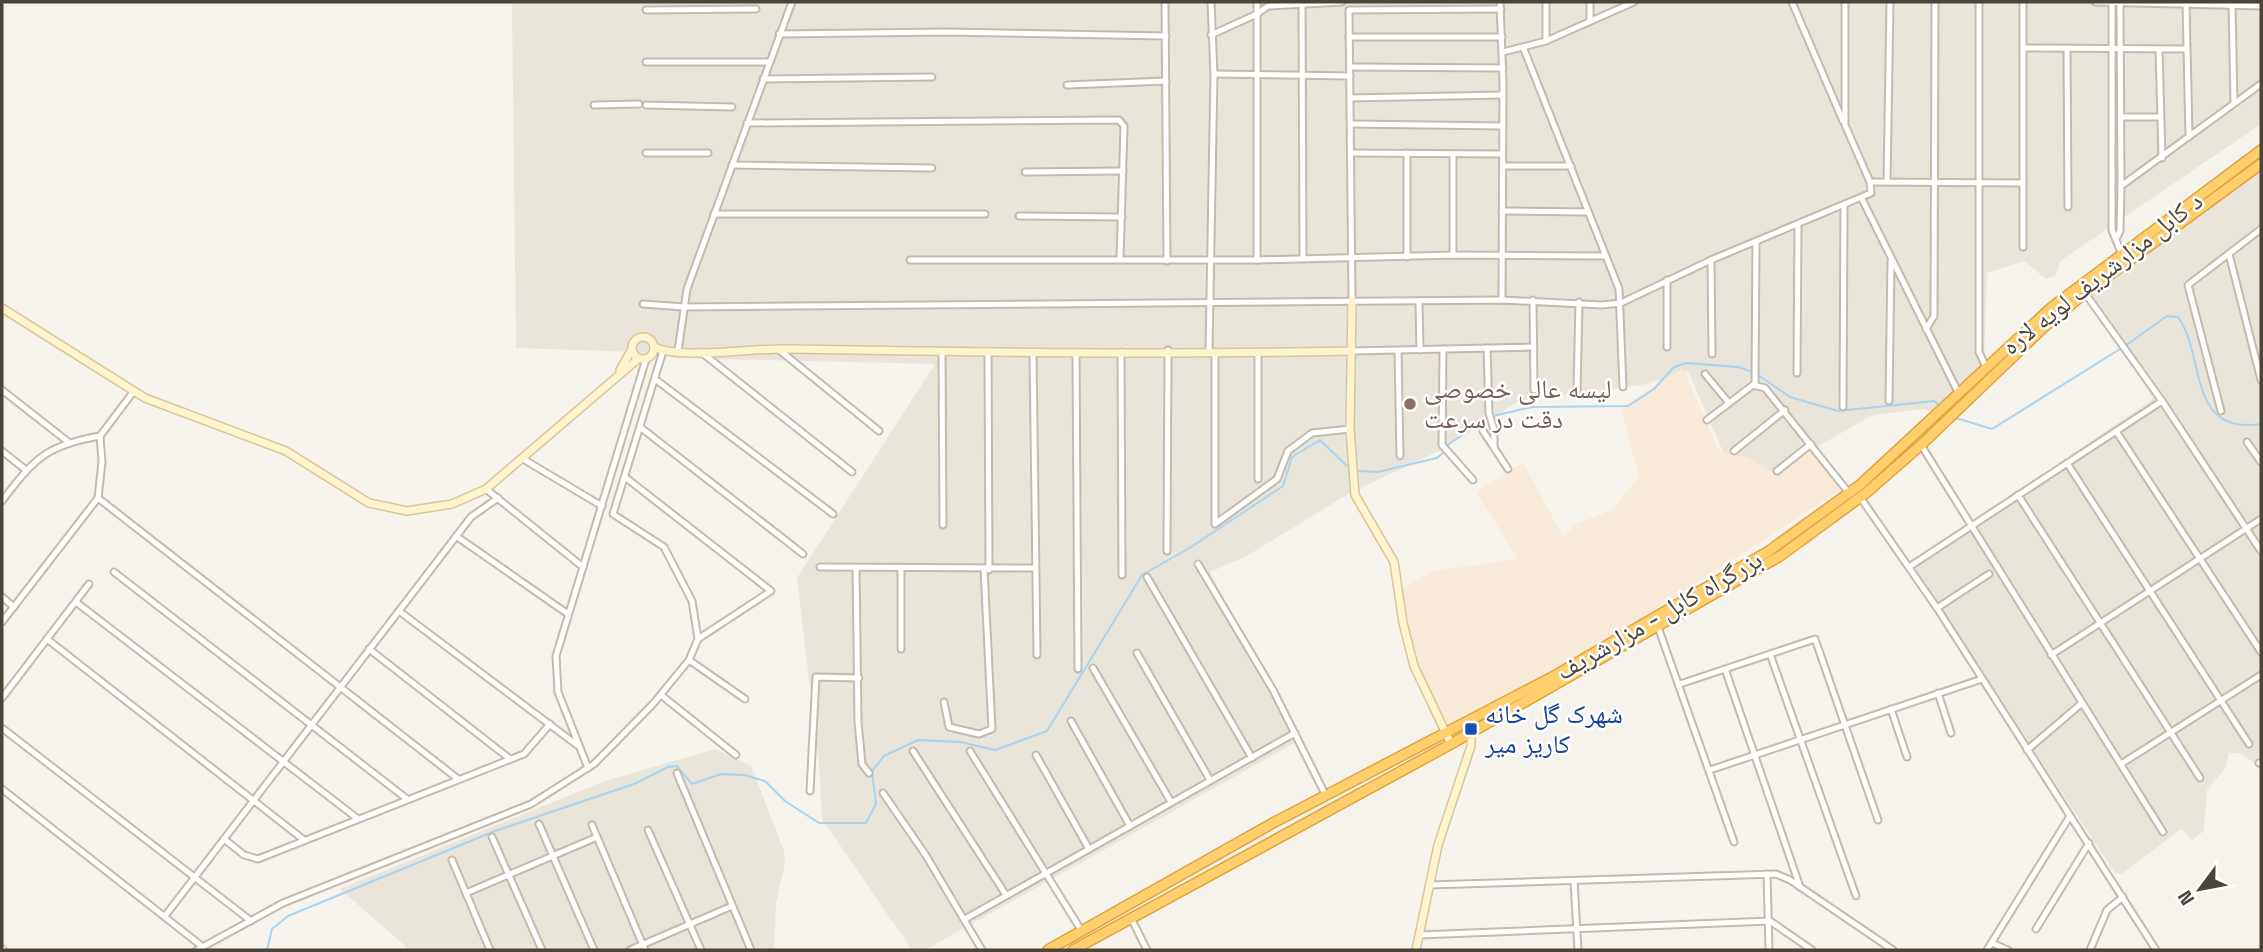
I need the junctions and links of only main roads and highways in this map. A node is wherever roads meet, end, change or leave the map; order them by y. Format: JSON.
{"nodes":[{"id":1,"x":2261,"y":150,"type":"edge"},
{"id":2,"x":2261,"y":164,"type":"edge"},
{"id":3,"x":2124,"y":258,"type":"junction"},
{"id":4,"x":2052,"y":307,"type":"junction"},
{"id":5,"x":2058,"y":315,"type":"junction"},
{"id":6,"x":1952,"y":408,"type":"junction"},
{"id":7,"x":1862,"y":492,"type":"junction"},
{"id":8,"x":1733,"y":579,"type":"junction"},
{"id":9,"x":1624,"y":642,"type":"junction"},
{"id":10,"x":1573,"y":671,"type":"junction"},
{"id":11,"x":1048,"y":950,"type":"edge"},
{"id":12,"x":1073,"y":950,"type":"edge"}],
"edges":[{"from":1,"to":3,"type":"highway","name":"د کابل مزارشریف لویه لاره"},
{"from":2,"to":3,"type":"highway","name":"د کابل مزارشریف لویه لاره"},
{"from":3,"to":4,"type":"highway","name":"د کابل مزارشریف لویه لاره"},
{"from":3,"to":5,"type":"highway","name":"د کابل مزارشریف لویه لاره"},
{"from":4,"to":5,"type":"highway"},
{"from":4,"to":6,"type":"highway","name":"د کابل مزارشریف لویه لاره"},
{"from":5,"to":6,"type":"highway","name":"د کابل مزارشریف لویه لاره"},
{"from":6,"to":7,"type":"highway","name":"بزرگراه کابل - مزارشریف"},
{"from":7,"to":8,"type":"highway","name":"بزرگراه کابل - مزارشریف"},
{"from":7,"to":8,"type":"highway","name":"بزرگراه کابل - مزارشریف"},
{"from":8,"to":9,"type":"highway","name":"بزرگراه کابل - مزارشریف"},
{"from":8,"to":9,"type":"highway","name":"بزرگراه کابل - مزارشریف"},
{"from":9,"to":10,"type":"highway","name":"بزرگراه کابل - مزارشریف"},
{"from":10,"to":11,"type":"highway","name":"بزرگراه کابل - مزارشریف"},
{"from":10,"to":12,"type":"highway","name":"بزرگراه کابل - مزارشریف"}]}
